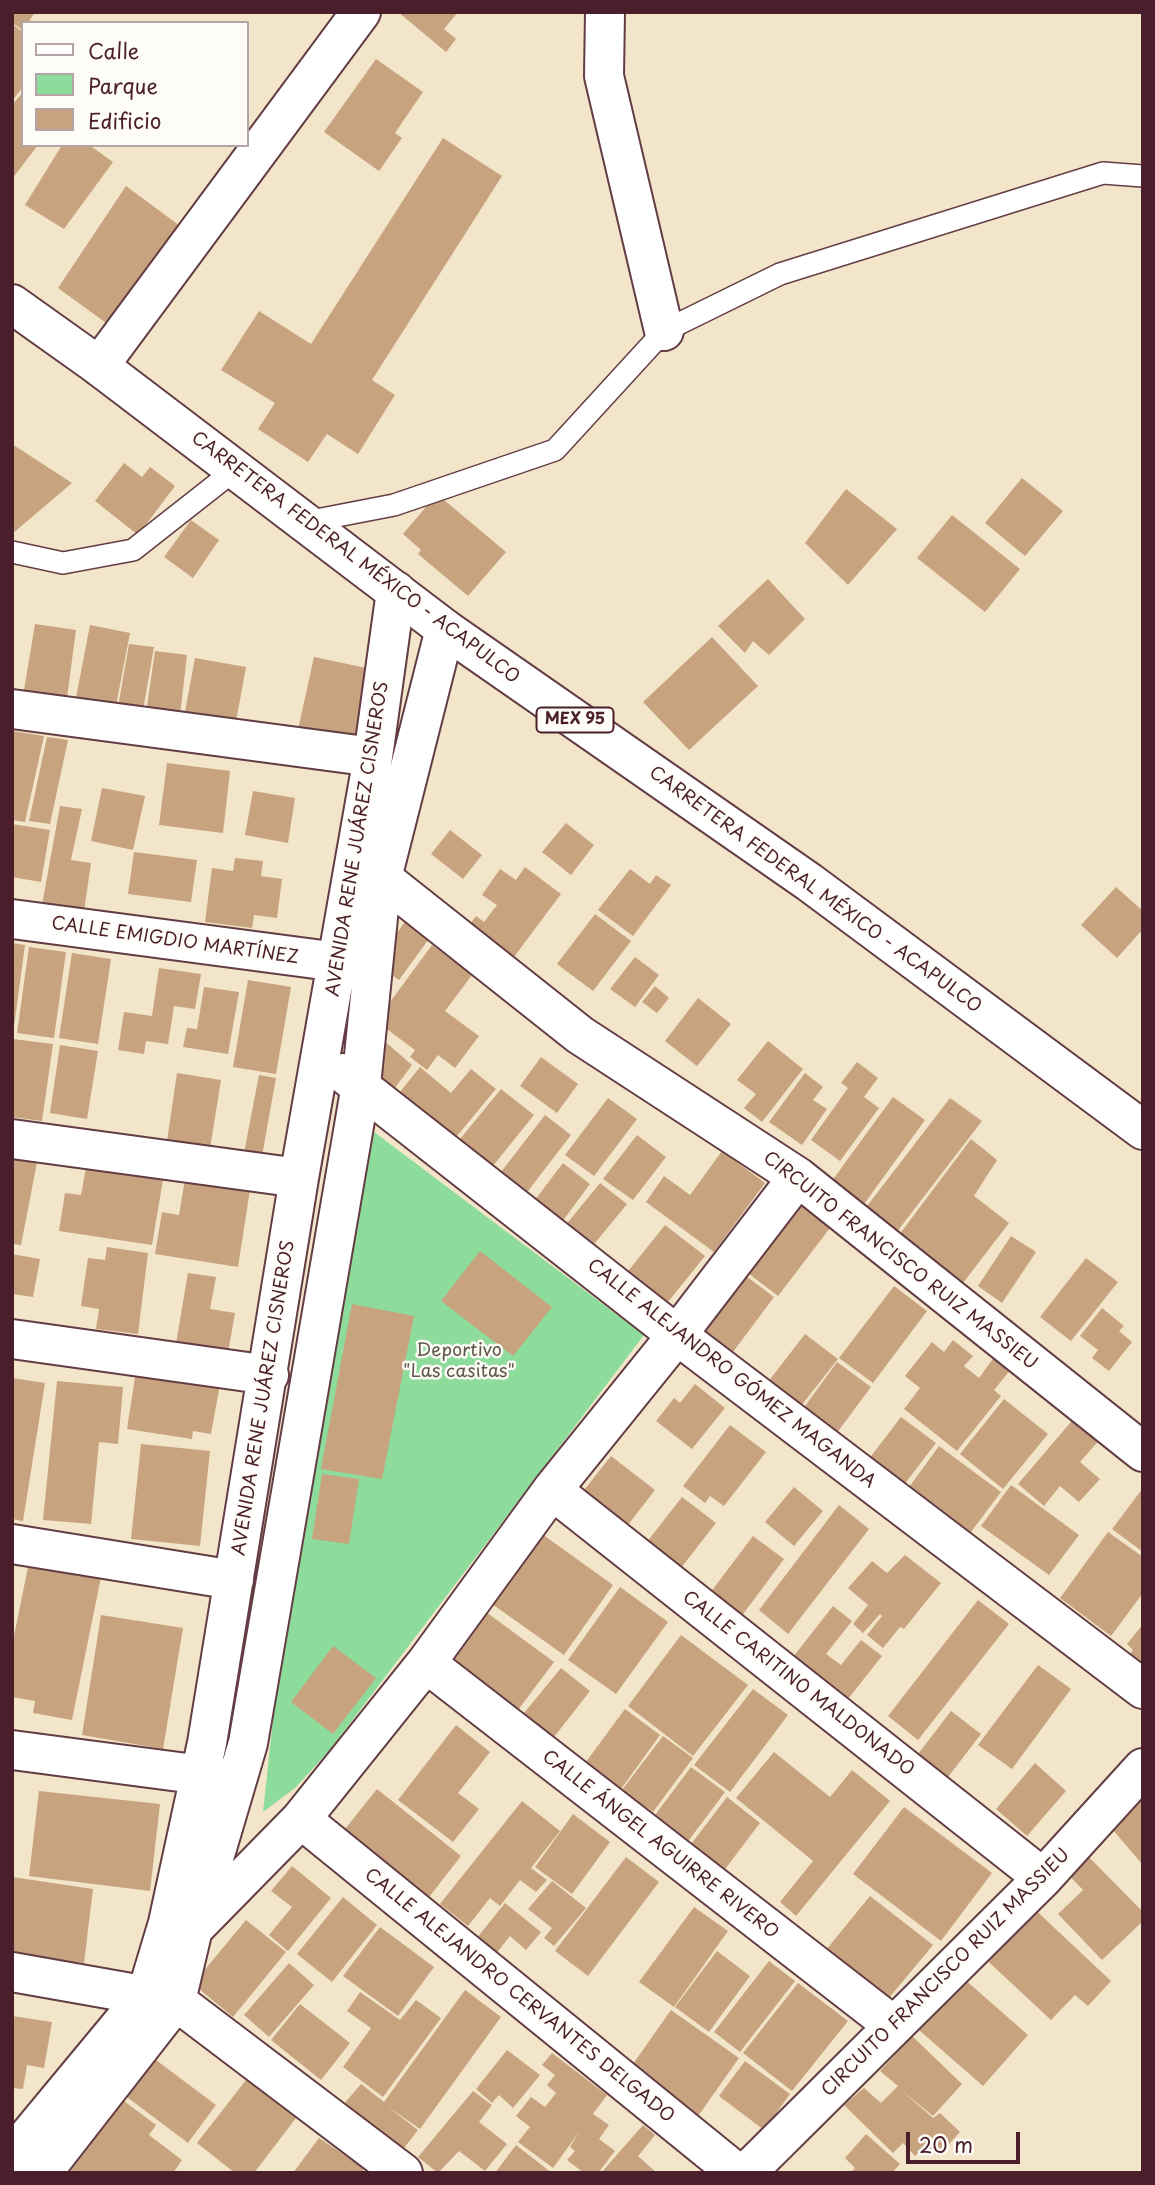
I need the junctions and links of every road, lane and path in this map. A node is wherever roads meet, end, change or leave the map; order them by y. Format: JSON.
{"nodes":[{"id":1,"x":361,"y":12,"type":"edge"},
{"id":2,"x":605,"y":12,"type":"edge"},
{"id":3,"x":1143,"y":176,"type":"edge"},
{"id":4,"x":12,"y":304,"type":"edge"},
{"id":5,"x":664,"y":331,"type":"junction"},
{"id":6,"x":99,"y":366,"type":"junction"},
{"id":7,"x":236,"y":469,"type":"junction"},
{"id":8,"x":306,"y":522,"type":"junction"},
{"id":9,"x":12,"y":552,"type":"edge"},
{"id":10,"x":396,"y":591,"type":"junction"},
{"id":11,"x":445,"y":629,"type":"junction"},
{"id":12,"x":12,"y":709,"type":"edge"},
{"id":13,"x":373,"y":757,"type":"junction"},
{"id":14,"x":382,"y":878,"type":"junction"},
{"id":15,"x":12,"y":919,"type":"edge"},
{"id":16,"x":338,"y":962,"type":"junction"},
{"id":17,"x":321,"y":1059,"type":"junction"},
{"id":18,"x":361,"y":1085,"type":"junction"},
{"id":19,"x":1143,"y":1130,"type":"edge"},
{"id":20,"x":12,"y":1139,"type":"edge"},
{"id":21,"x":798,"y":1177,"type":"junction"},
{"id":22,"x":299,"y":1178,"type":"junction"},
{"id":23,"x":677,"y":1335,"type":"junction"},
{"id":24,"x":12,"y":1339,"type":"edge"},
{"id":25,"x":269,"y":1375,"type":"junction"},
{"id":26,"x":1143,"y":1452,"type":"edge"},
{"id":27,"x":552,"y":1490,"type":"junction"},
{"id":28,"x":12,"y":1544,"type":"edge"},
{"id":29,"x":234,"y":1580,"type":"junction"},
{"id":30,"x":426,"y":1663,"type":"junction"},
{"id":31,"x":1143,"y":1689,"type":"edge"},
{"id":32,"x":12,"y":1750,"type":"edge"},
{"id":33,"x":1143,"y":1769,"type":"edge"},
{"id":34,"x":218,"y":1777,"type":"junction"},
{"id":35,"x":301,"y":1818,"type":"junction"},
{"id":36,"x":1043,"y":1878,"type":"junction"},
{"id":37,"x":181,"y":1926,"type":"junction"},
{"id":38,"x":12,"y":1972,"type":"edge"},
{"id":39,"x":161,"y":1997,"type":"junction"},
{"id":40,"x":894,"y":2026,"type":"junction"},
{"id":41,"x":33,"y":2165,"type":"edge"},
{"id":42,"x":403,"y":2173,"type":"edge"},
{"id":43,"x":737,"y":2173,"type":"edge"},
{"id":44,"x":746,"y":2173,"type":"edge"}],
"edges":[{"from":1,"to":6,"type":"street"},
{"from":2,"to":5,"type":"street"},
{"from":3,"to":5,"type":"lane"},
{"from":4,"to":6,"type":"street","name":"CARRETERA FEDERAL MÉXICO - ACAPULCO","number":"MEX 95"},
{"from":5,"to":8,"type":"lane"},
{"from":6,"to":7,"type":"street","name":"CARRETERA FEDERAL MÉXICO - ACAPULCO","number":"MEX 95"},
{"from":7,"to":8,"type":"street","name":"CARRETERA FEDERAL MÉXICO - ACAPULCO","number":"MEX 95"},
{"from":7,"to":9,"type":"lane"},
{"from":8,"to":10,"type":"street","name":"CARRETERA FEDERAL MÉXICO - ACAPULCO","number":"MEX 95"},
{"from":10,"to":11,"type":"street","name":"CARRETERA FEDERAL MÉXICO - ACAPULCO","number":"MEX 95"},
{"from":10,"to":13,"type":"street","name":"AVENIDA RENE JUÁREZ CISNEROS"},
{"from":11,"to":14,"type":"street","name":"AVENIDA RENE JUÁREZ CISNEROS"},
{"from":11,"to":19,"type":"street","name":"CARRETERA FEDERAL MÉXICO - ACAPULCO","number":"MEX 95"},
{"from":12,"to":13,"type":"street"},
{"from":13,"to":16,"type":"street","name":"AVENIDA RENE JUÁREZ CISNEROS"},
{"from":14,"to":18,"type":"street","name":"AVENIDA RENE JUÁREZ CISNEROS"},
{"from":14,"to":21,"type":"street","name":"CIRCUITO FRANCISCO RUIZ MASSIEU"},
{"from":15,"to":16,"type":"street","name":"CALLE EMIGDIO MARTÍNEZ"},
{"from":16,"to":17,"type":"street","name":"AVENIDA RENE JUÁREZ CISNEROS"},
{"from":17,"to":18,"type":"street","name":"CALLE ALEJANDRO GÓMEZ MAGANDA"},
{"from":17,"to":22,"type":"street","name":"AVENIDA RENE JUÁREZ CISNEROS"},
{"from":18,"to":23,"type":"street","name":"CALLE ALEJANDRO GÓMEZ MAGANDA"},
{"from":18,"to":34,"type":"street","name":"AVENIDA RENE JUÁREZ CISNEROS"},
{"from":20,"to":22,"type":"street"},
{"from":21,"to":23,"type":"street"},
{"from":21,"to":26,"type":"street","name":"CIRCUITO FRANCISCO RUIZ MASSIEU"},
{"from":22,"to":25,"type":"street","name":"AVENIDA RENE JUÁREZ CISNEROS"},
{"from":23,"to":27,"type":"street"},
{"from":23,"to":31,"type":"street","name":"CALLE ALEJANDRO GÓMEZ MAGANDA"},
{"from":24,"to":25,"type":"street"},
{"from":25,"to":29,"type":"street","name":"AVENIDA RENE JUÁREZ CISNEROS"},
{"from":27,"to":30,"type":"street"},
{"from":27,"to":36,"type":"street","name":"CALLE CARITINO MALDONADO"},
{"from":28,"to":29,"type":"street"},
{"from":29,"to":34,"type":"street","name":"AVENIDA RENE JUÁREZ CISNEROS"},
{"from":30,"to":35,"type":"street"},
{"from":30,"to":40,"type":"street","name":"CALLE ÁNGEL AGUIRRE RIVERO"},
{"from":32,"to":34,"type":"street"},
{"from":33,"to":36,"type":"street","name":"CIRCUITO FRANCISCO RUIZ MASSIEU"},
{"from":34,"to":37,"type":"street","name":"AVENIDA RENE JUÁREZ CISNEROS"},
{"from":35,"to":37,"type":"street"},
{"from":35,"to":43,"type":"street","name":"CALLE ALEJANDRO CERVANTES DELGADO"},
{"from":36,"to":40,"type":"street","name":"CIRCUITO FRANCISCO RUIZ MASSIEU"},
{"from":37,"to":39,"type":"street","name":"AVENIDA RENE JUÁREZ CISNEROS"},
{"from":38,"to":39,"type":"street"},
{"from":39,"to":41,"type":"street","name":"AVENIDA RENE JUÁREZ CISNEROS"},
{"from":39,"to":42,"type":"street"},
{"from":40,"to":44,"type":"street","name":"CIRCUITO FRANCISCO RUIZ MASSIEU"}]}
